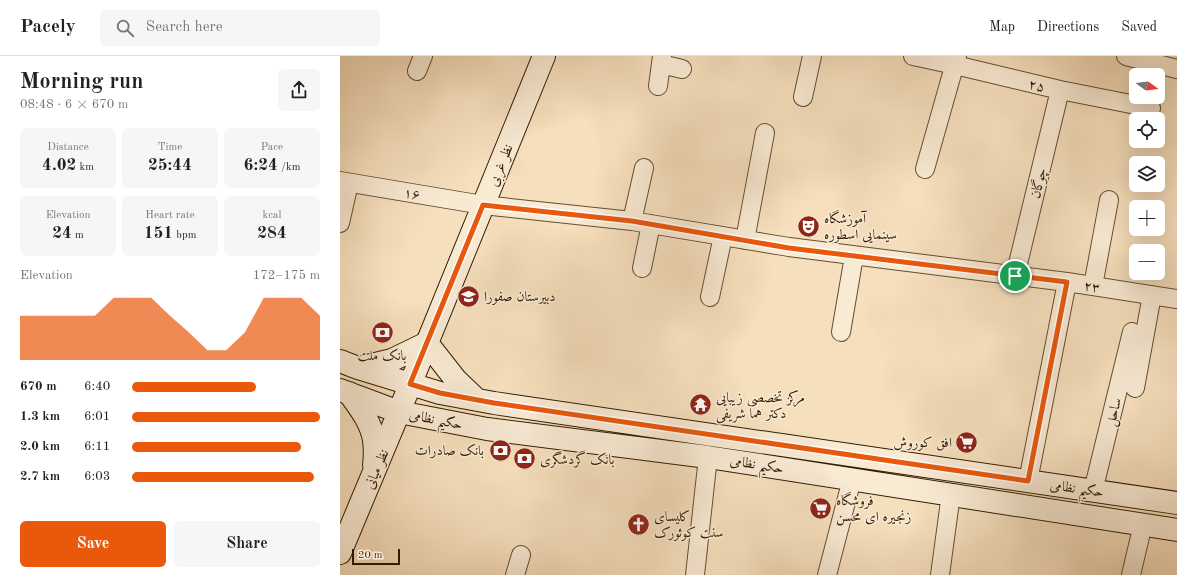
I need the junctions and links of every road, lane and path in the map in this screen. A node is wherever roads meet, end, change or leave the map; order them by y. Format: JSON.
{"nodes":[{"id":1,"x":544,"y":56,"type":"edge"},
{"id":2,"x":812,"y":56,"type":"edge"},
{"id":3,"x":913,"y":56,"type":"edge"},
{"id":4,"x":1126,"y":56,"type":"edge"},
{"id":5,"x":662,"y":60,"type":"edge"},
{"id":6,"x":956,"y":60,"type":"edge"},
{"id":7,"x":682,"y":69,"type":"dead end"},
{"id":8,"x":1177,"y":69,"type":"edge"},
{"id":9,"x":658,"y":86,"type":"dead end"},
{"id":10,"x":1060,"y":90,"type":"junction"},
{"id":11,"x":803,"y":97,"type":"dead end"},
{"id":12,"x":1150,"y":112,"type":"edge"},
{"id":13,"x":765,"y":132,"type":"dead end"},
{"id":14,"x":644,"y":168,"type":"dead end"},
{"id":15,"x":925,"y":169,"type":"dead end"},
{"id":16,"x":345,"y":182,"type":"edge"},
{"id":17,"x":1109,"y":200,"type":"dead end"},
{"id":18,"x":483,"y":205,"type":"junction"},
{"id":19,"x":632,"y":221,"type":"junction"},
{"id":20,"x":340,"y":223,"type":"edge"},
{"id":21,"x":651,"y":224,"type":"junction"},
{"id":22,"x":723,"y":236,"type":"junction"},
{"id":23,"x":745,"y":240,"type":"junction"},
{"id":24,"x":854,"y":256,"type":"junction"},
{"id":25,"x":642,"y":268,"type":"dead end"},
{"id":26,"x":1015,"y":276,"type":"junction"},
{"id":27,"x":1067,"y":282,"type":"junction"},
{"id":28,"x":1093,"y":286,"type":"junction"},
{"id":29,"x":1152,"y":295,"type":"junction"},
{"id":30,"x":710,"y":297,"type":"dead end"},
{"id":31,"x":1177,"y":299,"type":"edge"},
{"id":32,"x":841,"y":332,"type":"dead end"},
{"id":33,"x":1132,"y":332,"type":"dead end"},
{"id":34,"x":427,"y":343,"type":"junction"},
{"id":35,"x":349,"y":364,"type":"edge"},
{"id":36,"x":410,"y":384,"type":"junction"},
{"id":37,"x":1135,"y":388,"type":"dead end"},
{"id":38,"x":344,"y":392,"type":"edge"},
{"id":39,"x":476,"y":399,"type":"junction"},
{"id":40,"x":399,"y":412,"type":"junction"},
{"id":41,"x":708,"y":457,"type":"junction"},
{"id":42,"x":374,"y":472,"type":"junction"},
{"id":43,"x":852,"y":479,"type":"junction"},
{"id":44,"x":1028,"y":481,"type":"junction"},
{"id":45,"x":1093,"y":491,"type":"junction"},
{"id":46,"x":951,"y":494,"type":"junction"},
{"id":47,"x":1177,"y":503,"type":"edge"},
{"id":48,"x":1143,"y":524,"type":"junction"},
{"id":49,"x":1177,"y":530,"type":"edge"},
{"id":50,"x":340,"y":551,"type":"edge"},
{"id":51,"x":521,"y":555,"type":"dead end"},
{"id":52,"x":699,"y":574,"type":"edge"},
{"id":53,"x":515,"y":575,"type":"edge"},
{"id":54,"x":827,"y":575,"type":"edge"},
{"id":55,"x":940,"y":575,"type":"edge"},
{"id":56,"x":1131,"y":575,"type":"edge"}],
"edges":[{"from":1,"to":18,"type":"main road","name":"نظر غربی"},
{"from":2,"to":11,"type":"street"},
{"from":3,"to":6,"type":"street","name":"۲۵"},
{"from":4,"to":8,"type":"street"},
{"from":5,"to":7,"type":"street"},
{"from":5,"to":9,"type":"street"},
{"from":6,"to":10,"type":"street","name":"۲۵"},
{"from":6,"to":15,"type":"street"},
{"from":10,"to":12,"type":"street","name":"۲۵"},
{"from":10,"to":26,"type":"street","name":"چوگان"},
{"from":13,"to":23,"type":"street"},
{"from":14,"to":19,"type":"street"},
{"from":16,"to":18,"type":"street","name":"۱۶"},
{"from":16,"to":20,"type":"street"},
{"from":17,"to":28,"type":"street"},
{"from":18,"to":19,"type":"street","name":"۲۳"},
{"from":18,"to":34,"type":"main road","name":"نظر غربی"},
{"from":19,"to":21,"type":"street","name":"۲۳"},
{"from":21,"to":22,"type":"street","name":"۲۳"},
{"from":21,"to":25,"type":"street"},
{"from":22,"to":23,"type":"street","name":"۲۳"},
{"from":22,"to":30,"type":"street"},
{"from":23,"to":24,"type":"street","name":"۲۳"},
{"from":24,"to":26,"type":"street","name":"۲۳"},
{"from":24,"to":32,"type":"street"},
{"from":26,"to":27,"type":"street","name":"۲۳"},
{"from":27,"to":28,"type":"street","name":"۲۳"},
{"from":27,"to":44,"type":"street"},
{"from":28,"to":29,"type":"street","name":"۲۳"},
{"from":29,"to":31,"type":"street","name":"۲۳"},
{"from":29,"to":37,"type":"street"},
{"from":33,"to":45,"type":"street","name":"ساحل"},
{"from":34,"to":35,"type":"main road"},
{"from":34,"to":36,"type":"main road","name":"نظر غربی"},
{"from":34,"to":39,"type":"main road"},
{"from":35,"to":36,"type":"main road","name":"حکیم نظامی"},
{"from":36,"to":39,"type":"main road","name":"حکیم نظامی"},
{"from":36,"to":40,"type":"main road","name":"نظر میانی"},
{"from":38,"to":40,"type":"main road","name":"حکیم نظامی"},
{"from":38,"to":42,"type":"main road"},
{"from":39,"to":44,"type":"main road","name":"حکیم نظامی"},
{"from":40,"to":41,"type":"main road","name":"حکیم نظامی"},
{"from":40,"to":42,"type":"main road","name":"نظر میانی"},
{"from":41,"to":43,"type":"main road","name":"حکیم نظامی"},
{"from":41,"to":52,"type":"street"},
{"from":42,"to":50,"type":"main road","name":"نظر میانی"},
{"from":43,"to":46,"type":"main road","name":"حکیم نظامی"},
{"from":43,"to":54,"type":"street"},
{"from":44,"to":45,"type":"main road","name":"حکیم نظامی"},
{"from":45,"to":47,"type":"main road","name":"حکیم نظامی"},
{"from":46,"to":48,"type":"main road","name":"حکیم نظامی"},
{"from":46,"to":55,"type":"street"},
{"from":48,"to":49,"type":"main road","name":"حکیم نظامی"},
{"from":48,"to":56,"type":"street"},
{"from":51,"to":53,"type":"street"}]}
